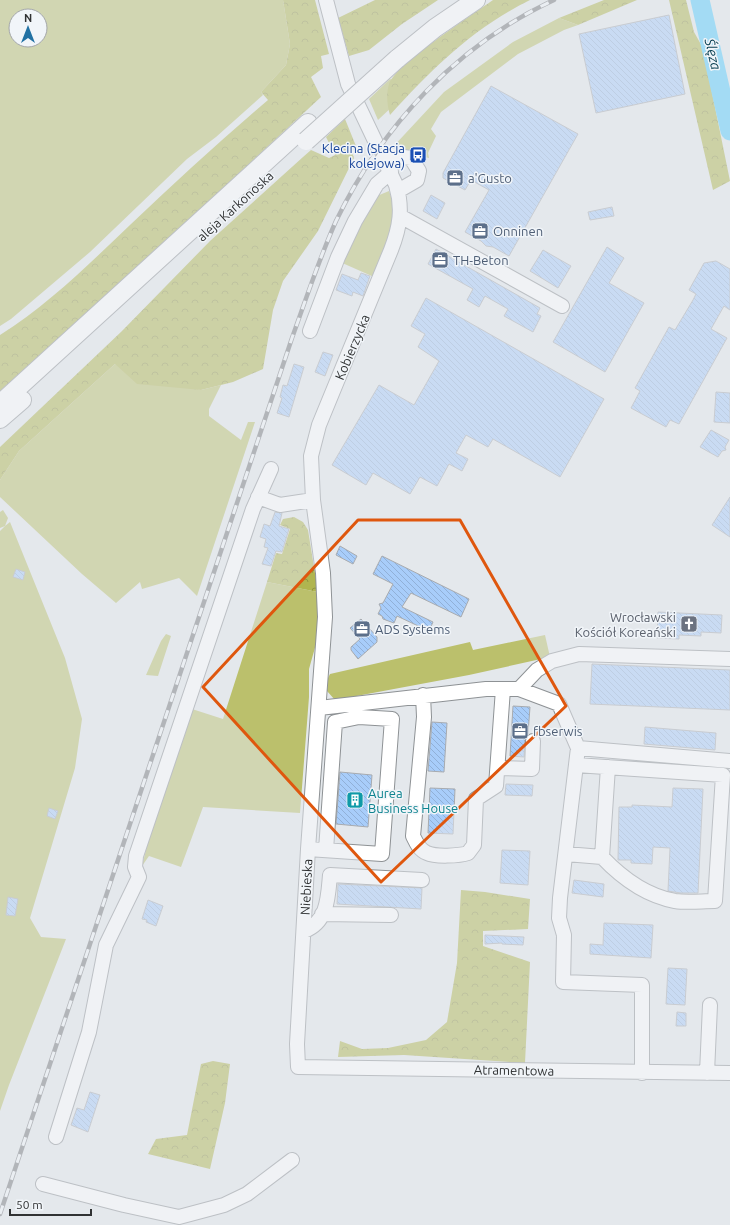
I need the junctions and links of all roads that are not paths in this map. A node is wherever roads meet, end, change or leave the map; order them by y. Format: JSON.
{"nodes":[{"id":1,"x":326,"y":0,"type":"edge"},
{"id":2,"x":455,"y":0,"type":"edge"},
{"id":3,"x":476,"y":0,"type":"edge"},
{"id":4,"x":391,"y":56,"type":"junction"},
{"id":5,"x":382,"y":154,"type":"junction"},
{"id":6,"x":391,"y":172,"type":"junction"},
{"id":7,"x":398,"y":191,"type":"junction"},
{"id":8,"x":400,"y":216,"type":"junction"},
{"id":9,"x":562,"y":306,"type":"dead end"},
{"id":10,"x":310,"y":331,"type":"dead end"},
{"id":11,"x":0,"y":404,"type":"edge"},
{"id":12,"x":0,"y":419,"type":"edge"},
{"id":13,"x":271,"y":469,"type":"dead end"},
{"id":14,"x":258,"y":497,"type":"junction"},
{"id":15,"x":313,"y":500,"type":"junction"},
{"id":16,"x":730,"y":659,"type":"edge"},
{"id":17,"x":502,"y":689,"type":"junction"},
{"id":18,"x":519,"y":689,"type":"junction"},
{"id":19,"x":423,"y":695,"type":"junction"},
{"id":20,"x":319,"y":708,"type":"junction"},
{"id":21,"x":534,"y":741,"type":"dead end"},
{"id":22,"x":578,"y":748,"type":"junction"},
{"id":23,"x":730,"y":761,"type":"edge"},
{"id":24,"x":576,"y":765,"type":"junction"},
{"id":25,"x":608,"y":767,"type":"junction"},
{"id":26,"x":498,"y":768,"type":"junction"},
{"id":27,"x":308,"y":848,"type":"junction"},
{"id":28,"x":326,"y":850,"type":"junction"},
{"id":29,"x":566,"y":854,"type":"junction"},
{"id":30,"x":602,"y":857,"type":"junction"},
{"id":31,"x":422,"y":880,"type":"dead end"},
{"id":32,"x":322,"y":914,"type":"junction"},
{"id":33,"x":392,"y":915,"type":"dead end"},
{"id":34,"x":304,"y":931,"type":"junction"},
{"id":35,"x":710,"y":1005,"type":"dead end"},
{"id":36,"x":298,"y":1067,"type":"joint"},
{"id":37,"x":642,"y":1073,"type":"junction"},
{"id":38,"x":707,"y":1073,"type":"junction"},
{"id":39,"x":730,"y":1073,"type":"edge"},
{"id":40,"x":56,"y":1137,"type":"dead end"},
{"id":41,"x":292,"y":1160,"type":"dead end"},
{"id":42,"x":43,"y":1184,"type":"dead end"}],
"edges":[{"from":1,"to":5,"type":"street","name":"Kobierzycka"},
{"from":2,"to":4,"type":"main road","name":"aleja Karkonoska"},
{"from":3,"to":4,"type":"main road","name":"aleja Karkonoska"},
{"from":4,"to":11,"type":"main road","name":"aleja Karkonoska"},
{"from":4,"to":12,"type":"main road","name":"aleja Karkonoska","bridge":true},
{"from":5,"to":6,"type":"street","name":"Kobierzycka"},
{"from":5,"to":7,"type":"street"},
{"from":6,"to":7,"type":"street","name":"Kobierzycka"},
{"from":6,"to":10,"type":"street"},
{"from":7,"to":8,"type":"street","name":"Kobierzycka"},
{"from":8,"to":9,"type":"street"},
{"from":8,"to":15,"type":"street","name":"Kobierzycka"},
{"from":13,"to":14,"type":"street"},
{"from":14,"to":15,"type":"street"},
{"from":14,"to":40,"type":"street"},
{"from":15,"to":20,"type":"street","name":"Kobierzycka"},
{"from":16,"to":18,"type":"street"},
{"from":17,"to":18,"type":"street"},
{"from":17,"to":19,"type":"street"},
{"from":17,"to":26,"type":"street"},
{"from":18,"to":22,"type":"street"},
{"from":19,"to":20,"type":"street"},
{"from":19,"to":26,"type":"street"},
{"from":20,"to":27,"type":"street","name":"Niebieska"},
{"from":21,"to":26,"type":"street"},
{"from":22,"to":23,"type":"street"},
{"from":22,"to":24,"type":"street"},
{"from":24,"to":25,"type":"street"},
{"from":24,"to":29,"type":"street"},
{"from":25,"to":30,"type":"street"},
{"from":25,"to":30,"type":"street"},
{"from":27,"to":28,"type":"street"},
{"from":27,"to":34,"type":"street","name":"Niebieska"},
{"from":28,"to":28,"type":"street"},
{"from":29,"to":30,"type":"street"},
{"from":29,"to":37,"type":"street"},
{"from":31,"to":32,"type":"street"},
{"from":32,"to":33,"type":"street"},
{"from":32,"to":34,"type":"street"},
{"from":34,"to":36,"type":"street","name":"Niebieska"},
{"from":35,"to":38,"type":"street"},
{"from":36,"to":37,"type":"street","name":"Atramentowa"},
{"from":37,"to":38,"type":"street","name":"Atramentowa"},
{"from":38,"to":39,"type":"street","name":"Atramentowa"},
{"from":41,"to":42,"type":"street"}]}
